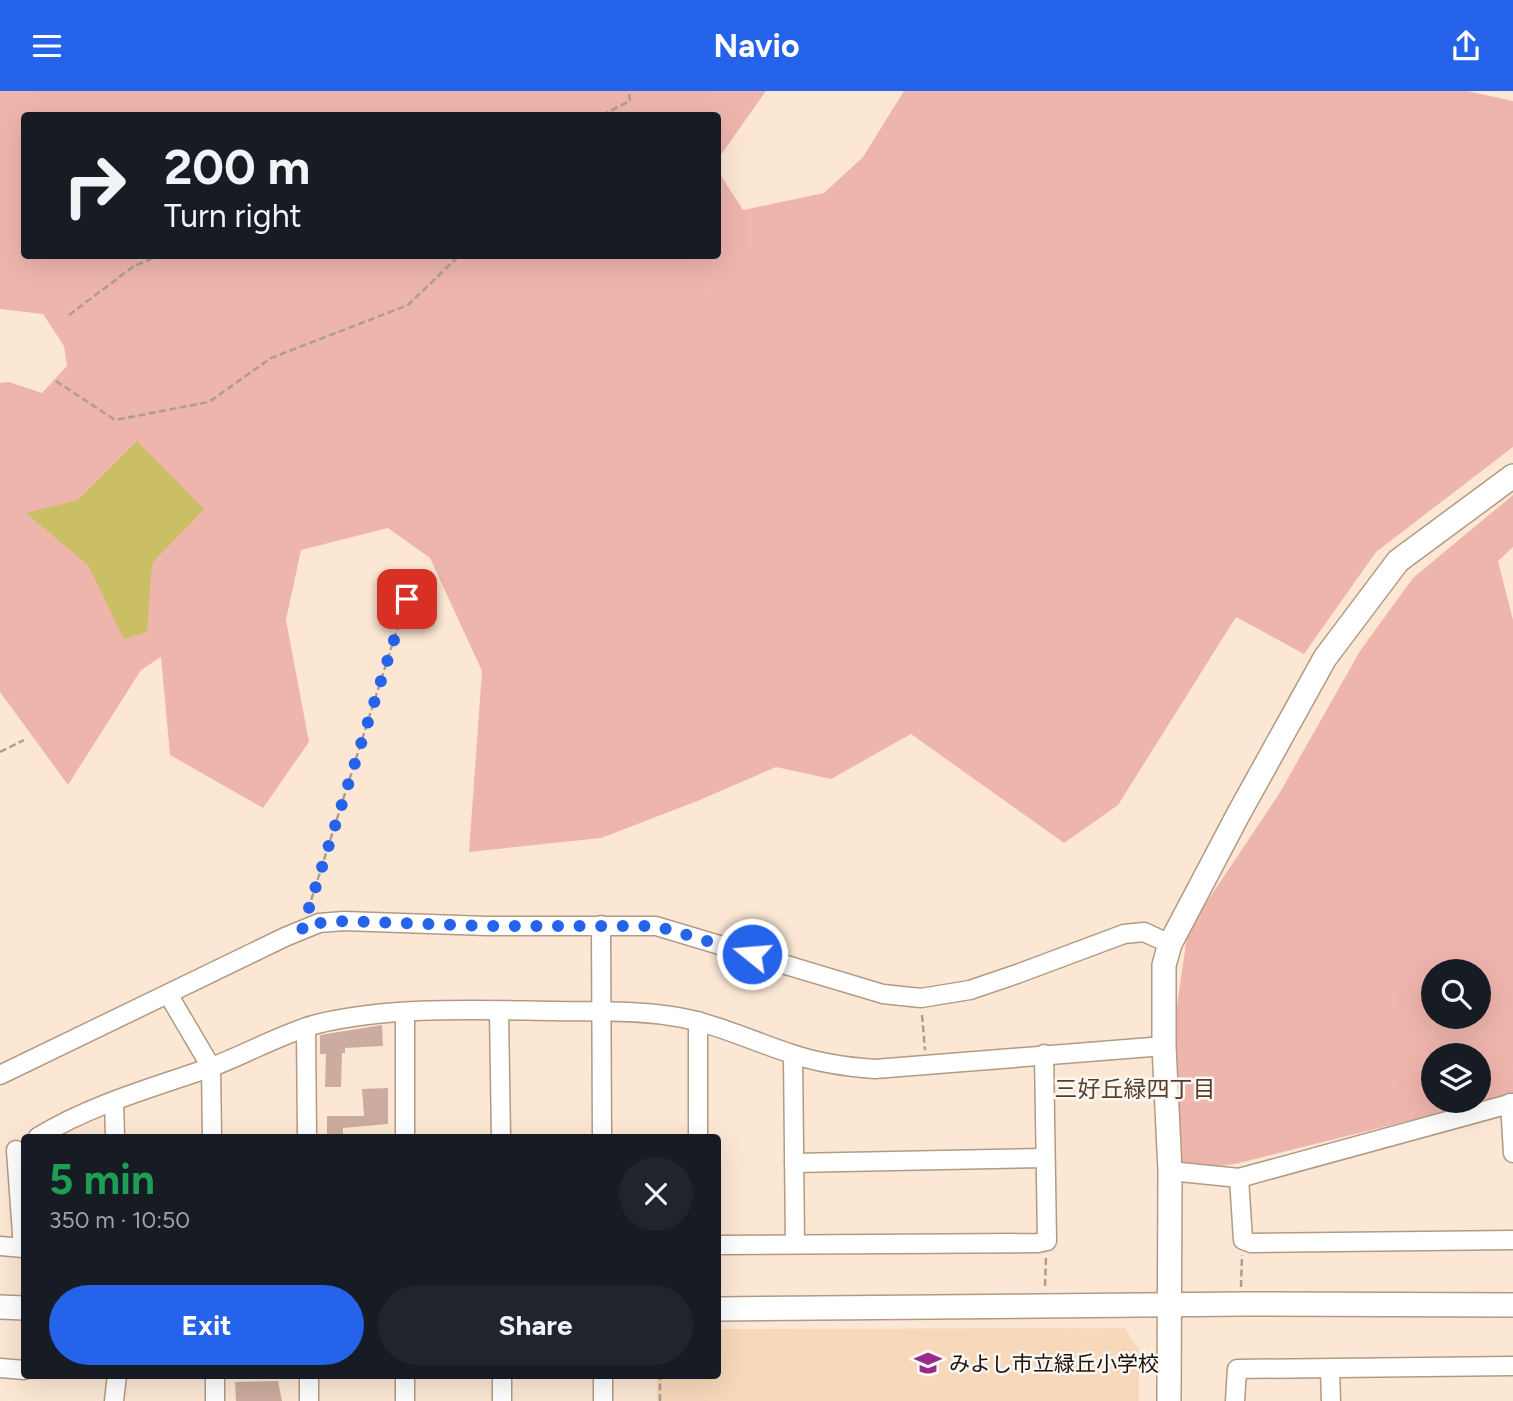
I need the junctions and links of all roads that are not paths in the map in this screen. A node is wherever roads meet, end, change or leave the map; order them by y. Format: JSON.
{"nodes":[{"id":1,"x":1513,"y":476,"type":"edge"},
{"id":2,"x":601,"y":925,"type":"junction"},
{"id":3,"x":1170,"y":944,"type":"junction"},
{"id":4,"x":168,"y":994,"type":"junction"},
{"id":5,"x":499,"y":1011,"type":"junction"},
{"id":6,"x":601,"y":1012,"type":"junction"},
{"id":7,"x":405,"y":1013,"type":"junction"},
{"id":8,"x":698,"y":1021,"type":"junction"},
{"id":9,"x":306,"y":1027,"type":"junction"},
{"id":10,"x":1164,"y":1046,"type":"junction"},
{"id":11,"x":1044,"y":1054,"type":"junction"},
{"id":12,"x":793,"y":1055,"type":"junction"},
{"id":13,"x":211,"y":1067,"type":"junction"},
{"id":14,"x":0,"y":1075,"type":"edge"},
{"id":15,"x":114,"y":1101,"type":"junction"},
{"id":16,"x":1512,"y":1103,"type":"edge"},
{"id":17,"x":43,"y":1134,"type":"edge"},
{"id":18,"x":115,"y":1134,"type":"edge"},
{"id":19,"x":212,"y":1134,"type":"edge"},
{"id":20,"x":307,"y":1134,"type":"edge"},
{"id":21,"x":405,"y":1134,"type":"edge"},
{"id":22,"x":500,"y":1134,"type":"edge"},
{"id":23,"x":602,"y":1134,"type":"edge"},
{"id":24,"x":698,"y":1134,"type":"edge"},
{"id":25,"x":14,"y":1151,"type":"edge"},
{"id":26,"x":1513,"y":1153,"type":"edge"},
{"id":27,"x":1045,"y":1158,"type":"junction"},
{"id":28,"x":794,"y":1163,"type":"junction"},
{"id":29,"x":1170,"y":1171,"type":"junction"},
{"id":30,"x":1239,"y":1178,"type":"junction"},
{"id":31,"x":21,"y":1219,"type":"edge"},
{"id":32,"x":1513,"y":1240,"type":"edge"},
{"id":33,"x":795,"y":1244,"type":"junction"},
{"id":34,"x":0,"y":1245,"type":"edge"},
{"id":35,"x":721,"y":1245,"type":"edge"},
{"id":36,"x":21,"y":1248,"type":"edge"},
{"id":37,"x":1171,"y":1305,"type":"junction"},
{"id":38,"x":1513,"y":1305,"type":"edge"},
{"id":39,"x":0,"y":1307,"type":"edge"},
{"id":40,"x":21,"y":1308,"type":"edge"},
{"id":41,"x":721,"y":1309,"type":"edge"},
{"id":42,"x":1513,"y":1366,"type":"edge"},
{"id":43,"x":0,"y":1368,"type":"edge"},
{"id":44,"x":1330,"y":1369,"type":"junction"},
{"id":45,"x":21,"y":1370,"type":"edge"},
{"id":46,"x":117,"y":1379,"type":"edge"},
{"id":47,"x":215,"y":1379,"type":"edge"},
{"id":48,"x":309,"y":1379,"type":"edge"},
{"id":49,"x":405,"y":1379,"type":"edge"},
{"id":50,"x":502,"y":1379,"type":"edge"},
{"id":51,"x":603,"y":1379,"type":"edge"},
{"id":52,"x":114,"y":1401,"type":"edge"},
{"id":53,"x":215,"y":1401,"type":"edge"},
{"id":54,"x":309,"y":1401,"type":"edge"},
{"id":55,"x":405,"y":1401,"type":"edge"},
{"id":56,"x":502,"y":1401,"type":"edge"},
{"id":57,"x":603,"y":1401,"type":"edge"},
{"id":58,"x":1169,"y":1401,"type":"edge"},
{"id":59,"x":1235,"y":1401,"type":"edge"},
{"id":60,"x":1331,"y":1401,"type":"edge"}],
"edges":[{"from":1,"to":3,"type":"street"},
{"from":2,"to":3,"type":"street"},
{"from":2,"to":4,"type":"street"},
{"from":2,"to":6,"type":"street"},
{"from":3,"to":10,"type":"street"},
{"from":4,"to":13,"type":"street"},
{"from":4,"to":14,"type":"street"},
{"from":5,"to":6,"type":"street"},
{"from":5,"to":7,"type":"street"},
{"from":5,"to":22,"type":"street"},
{"from":6,"to":8,"type":"street"},
{"from":6,"to":23,"type":"street"},
{"from":7,"to":9,"type":"street"},
{"from":7,"to":21,"type":"street"},
{"from":8,"to":12,"type":"street"},
{"from":8,"to":24,"type":"street"},
{"from":9,"to":13,"type":"street"},
{"from":9,"to":20,"type":"street"},
{"from":10,"to":11,"type":"street"},
{"from":10,"to":29,"type":"street"},
{"from":11,"to":12,"type":"street"},
{"from":11,"to":27,"type":"street"},
{"from":12,"to":28,"type":"street"},
{"from":13,"to":15,"type":"street"},
{"from":13,"to":19,"type":"street"},
{"from":15,"to":17,"type":"street"},
{"from":15,"to":18,"type":"street"},
{"from":16,"to":26,"type":"street"},
{"from":16,"to":30,"type":"street"},
{"from":25,"to":31,"type":"street"},
{"from":27,"to":28,"type":"street"},
{"from":27,"to":33,"type":"street"},
{"from":28,"to":33,"type":"street"},
{"from":29,"to":30,"type":"street"},
{"from":29,"to":37,"type":"street"},
{"from":30,"to":32,"type":"street"},
{"from":33,"to":35,"type":"street"},
{"from":34,"to":36,"type":"street"},
{"from":37,"to":38,"type":"street"},
{"from":37,"to":41,"type":"street"},
{"from":37,"to":58,"type":"street"},
{"from":39,"to":40,"type":"street"},
{"from":42,"to":44,"type":"street"},
{"from":43,"to":45,"type":"street"},
{"from":44,"to":59,"type":"street"},
{"from":44,"to":60,"type":"street"},
{"from":46,"to":52,"type":"street"},
{"from":47,"to":53,"type":"street"},
{"from":48,"to":54,"type":"street"},
{"from":49,"to":55,"type":"street"},
{"from":50,"to":56,"type":"street"},
{"from":51,"to":57,"type":"street"}]}
